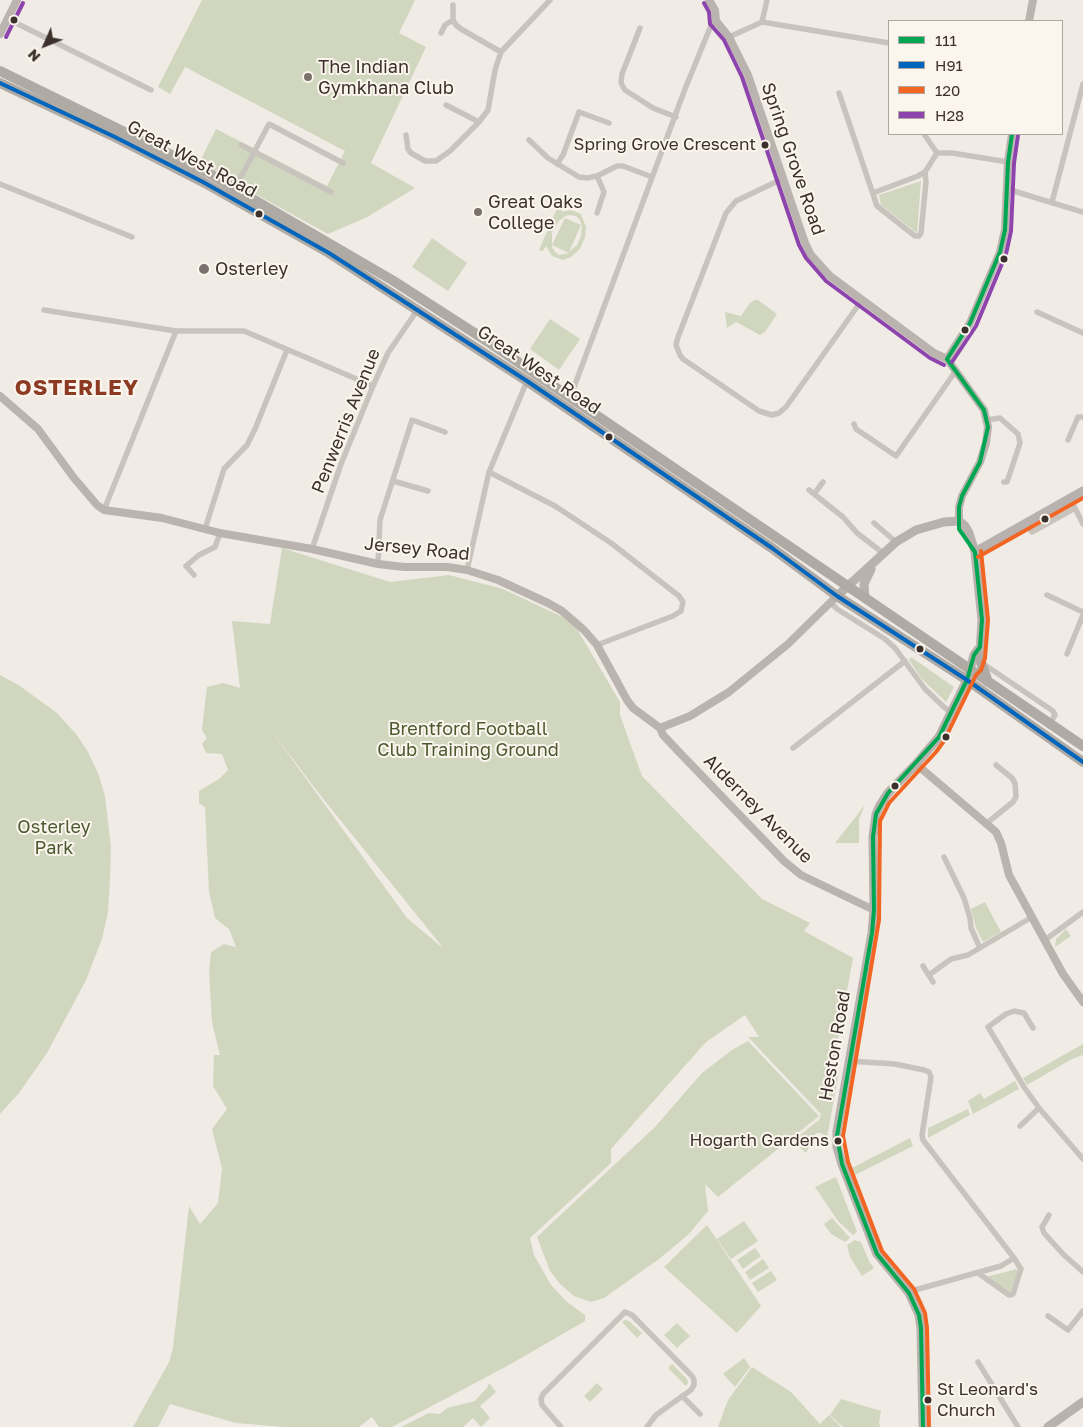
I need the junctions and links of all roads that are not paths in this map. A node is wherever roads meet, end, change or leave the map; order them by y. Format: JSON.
{"nodes":[{"id":1,"x":17,"y":0,"type":"edge"},
{"id":2,"x":550,"y":0,"type":"edge"},
{"id":3,"x":709,"y":0,"type":"edge"},
{"id":4,"x":767,"y":0,"type":"edge"},
{"id":5,"x":1033,"y":0,"type":"edge"},
{"id":6,"x":453,"y":5,"type":"dead end"},
{"id":7,"x":8,"y":19,"type":"junction"},
{"id":8,"x":453,"y":20,"type":"junction"},
{"id":9,"x":1029,"y":20,"type":"edge"},
{"id":10,"x":716,"y":21,"type":"junction"},
{"id":11,"x":762,"y":22,"type":"junction"},
{"id":12,"x":640,"y":28,"type":"dead end"},
{"id":13,"x":441,"y":33,"type":"dead end"},
{"id":14,"x":0,"y":34,"type":"edge"},
{"id":15,"x":729,"y":37,"type":"junction"},
{"id":16,"x":888,"y":43,"type":"edge"},
{"id":17,"x":501,"y":52,"type":"junction"},
{"id":18,"x":0,"y":71,"type":"edge"},
{"id":19,"x":0,"y":83,"type":"edge"},
{"id":20,"x":1083,"y":84,"type":"edge"},
{"id":21,"x":150,"y":90,"type":"dead end"},
{"id":22,"x":839,"y":93,"type":"dead end"},
{"id":23,"x":446,"y":105,"type":"dead end"},
{"id":24,"x":676,"y":117,"type":"junction"},
{"id":25,"x":479,"y":122,"type":"junction"},
{"id":26,"x":609,"y":123,"type":"dead end"},
{"id":27,"x":406,"y":135,"type":"dead end"},
{"id":28,"x":925,"y":135,"type":"edge"},
{"id":29,"x":1012,"y":135,"type":"edge"},
{"id":30,"x":529,"y":140,"type":"dead end"},
{"id":31,"x":241,"y":146,"type":"dead end"},
{"id":32,"x":254,"y":152,"type":"junction"},
{"id":33,"x":937,"y":153,"type":"junction"},
{"id":34,"x":1008,"y":162,"type":"junction"},
{"id":35,"x":343,"y":163,"type":"dead end"},
{"id":36,"x":557,"y":164,"type":"junction"},
{"id":37,"x":925,"y":172,"type":"junction"},
{"id":38,"x":597,"y":176,"type":"junction"},
{"id":39,"x":652,"y":177,"type":"junction"},
{"id":40,"x":782,"y":179,"type":"junction"},
{"id":41,"x":0,"y":184,"type":"edge"},
{"id":42,"x":235,"y":188,"type":"junction"},
{"id":43,"x":1007,"y":189,"type":"junction"},
{"id":44,"x":331,"y":192,"type":"dead end"},
{"id":45,"x":873,"y":193,"type":"junction"},
{"id":46,"x":1052,"y":202,"type":"junction"},
{"id":47,"x":1083,"y":212,"type":"edge"},
{"id":48,"x":597,"y":213,"type":"dead end"},
{"id":49,"x":300,"y":230,"type":"junction"},
{"id":50,"x":132,"y":237,"type":"dead end"},
{"id":51,"x":335,"y":251,"type":"junction"},
{"id":52,"x":862,"y":300,"type":"junction"},
{"id":53,"x":418,"y":309,"type":"junction"},
{"id":54,"x":44,"y":310,"type":"dead end"},
{"id":55,"x":1037,"y":312,"type":"dead end"},
{"id":56,"x":176,"y":331,"type":"junction"},
{"id":57,"x":1083,"y":333,"type":"edge"},
{"id":58,"x":287,"y":350,"type":"junction"},
{"id":59,"x":947,"y":359,"type":"junction"},
{"id":60,"x":955,"y":372,"type":"junction"},
{"id":61,"x":527,"y":381,"type":"junction"},
{"id":62,"x":373,"y":386,"type":"junction"},
{"id":63,"x":0,"y":396,"type":"edge"},
{"id":64,"x":570,"y":398,"type":"junction"},
{"id":65,"x":1083,"y":417,"type":"edge"},
{"id":66,"x":988,"y":420,"type":"junction"},
{"id":67,"x":854,"y":424,"type":"dead end"},
{"id":68,"x":445,"y":432,"type":"dead end"},
{"id":69,"x":1068,"y":440,"type":"dead end"},
{"id":70,"x":489,"y":472,"type":"junction"},
{"id":71,"x":393,"y":481,"type":"junction"},
{"id":72,"x":823,"y":482,"type":"dead end"},
{"id":73,"x":1004,"y":482,"type":"dead end"},
{"id":74,"x":809,"y":490,"type":"dead end"},
{"id":75,"x":428,"y":491,"type":"dead end"},
{"id":76,"x":1083,"y":491,"type":"edge"},
{"id":77,"x":814,"y":494,"type":"junction"},
{"id":78,"x":1070,"y":498,"type":"junction"},
{"id":79,"x":1075,"y":508,"type":"junction"},
{"id":80,"x":104,"y":510,"type":"junction"},
{"id":81,"x":959,"y":521,"type":"junction"},
{"id":82,"x":874,"y":523,"type":"dead end"},
{"id":83,"x":1026,"y":523,"type":"junction"},
{"id":84,"x":1083,"y":524,"type":"edge"},
{"id":85,"x":205,"y":529,"type":"junction"},
{"id":86,"x":220,"y":533,"type":"junction"},
{"id":87,"x":896,"y":542,"type":"junction"},
{"id":88,"x":312,"y":549,"type":"junction"},
{"id":89,"x":975,"y":552,"type":"junction"},
{"id":90,"x":883,"y":553,"type":"junction"},
{"id":91,"x":378,"y":564,"type":"junction"},
{"id":92,"x":873,"y":564,"type":"junction"},
{"id":93,"x":467,"y":570,"type":"junction"},
{"id":94,"x":194,"y":575,"type":"dead end"},
{"id":95,"x":848,"y":587,"type":"junction"},
{"id":96,"x":1048,"y":595,"type":"dead end"},
{"id":97,"x":865,"y":598,"type":"junction"},
{"id":98,"x":834,"y":599,"type":"junction"},
{"id":99,"x":1083,"y":613,"type":"edge"},
{"id":100,"x":888,"y":633,"type":"junction"},
{"id":101,"x":597,"y":644,"type":"junction"},
{"id":102,"x":1067,"y":654,"type":"dead end"},
{"id":103,"x":980,"y":656,"type":"junction"},
{"id":104,"x":905,"y":661,"type":"junction"},
{"id":105,"x":969,"y":675,"type":"junction"},
{"id":106,"x":989,"y":683,"type":"junction"},
{"id":107,"x":951,"y":712,"type":"junction"},
{"id":108,"x":1052,"y":720,"type":"junction"},
{"id":109,"x":660,"y":728,"type":"junction"},
{"id":110,"x":1083,"y":746,"type":"edge"},
{"id":111,"x":793,"y":748,"type":"dead end"},
{"id":112,"x":1083,"y":762,"type":"edge"},
{"id":113,"x":916,"y":764,"type":"junction"},
{"id":114,"x":996,"y":766,"type":"dead end"},
{"id":115,"x":987,"y":824,"type":"junction"},
{"id":116,"x":944,"y":857,"type":"dead end"},
{"id":117,"x":874,"y":910,"type":"junction"},
{"id":118,"x":1083,"y":912,"type":"edge"},
{"id":119,"x":1032,"y":917,"type":"junction"},
{"id":120,"x":1044,"y":940,"type":"junction"},
{"id":121,"x":980,"y":948,"type":"junction"},
{"id":122,"x":923,"y":966,"type":"dead end"},
{"id":123,"x":928,"y":975,"type":"junction"},
{"id":124,"x":933,"y":982,"type":"dead end"},
{"id":125,"x":1083,"y":1002,"type":"edge"},
{"id":126,"x":1033,"y":1028,"type":"dead end"},
{"id":127,"x":849,"y":1061,"type":"junction"},
{"id":128,"x":1039,"y":1108,"type":"junction"},
{"id":129,"x":1020,"y":1126,"type":"dead end"},
{"id":130,"x":1083,"y":1159,"type":"edge"},
{"id":131,"x":1048,"y":1215,"type":"dead end"},
{"id":132,"x":1014,"y":1258,"type":"junction"},
{"id":133,"x":1083,"y":1272,"type":"edge"},
{"id":134,"x":978,"y":1273,"type":"junction"},
{"id":135,"x":909,"y":1293,"type":"junction"},
{"id":136,"x":1083,"y":1311,"type":"edge"},
{"id":137,"x":1048,"y":1316,"type":"dead end"},
{"id":138,"x":978,"y":1362,"type":"dead end"},
{"id":139,"x":682,"y":1396,"type":"junction"},
{"id":140,"x":1083,"y":1402,"type":"edge"},
{"id":141,"x":700,"y":1414,"type":"dead end"},
{"id":142,"x":561,"y":1427,"type":"edge"},
{"id":143,"x":647,"y":1427,"type":"edge"},
{"id":144,"x":923,"y":1427,"type":"edge"},
{"id":145,"x":1018,"y":1427,"type":"edge"},
{"id":146,"x":1048,"y":1427,"type":"edge"}],
"edges":[{"from":1,"to":7,"type":"street"},
{"from":2,"to":17,"type":"street"},
{"from":3,"to":10,"type":"street","name":"Spring Grove Road"},
{"from":4,"to":11,"type":"street"},
{"from":5,"to":9,"type":"street"},
{"from":6,"to":8,"type":"street"},
{"from":7,"to":14,"type":"street"},
{"from":7,"to":21,"type":"street"},
{"from":8,"to":13,"type":"street"},
{"from":8,"to":17,"type":"street"},
{"from":10,"to":15,"type":"street","name":"Spring Grove Road"},
{"from":10,"to":24,"type":"street"},
{"from":11,"to":15,"type":"street"},
{"from":11,"to":16,"type":"street"},
{"from":12,"to":24,"type":"street"},
{"from":15,"to":40,"type":"street","name":"Spring Grove Road"},
{"from":17,"to":25,"type":"street"},
{"from":18,"to":42,"type":"highway","name":"Great West Road"},
{"from":19,"to":49,"type":"highway","name":"Great West Road"},
{"from":20,"to":46,"type":"street"},
{"from":22,"to":45,"type":"street"},
{"from":23,"to":25,"type":"street"},
{"from":24,"to":39,"type":"street"},
{"from":25,"to":27,"type":"street"},
{"from":26,"to":36,"type":"street"},
{"from":28,"to":33,"type":"street"},
{"from":29,"to":34,"type":"street"},
{"from":30,"to":36,"type":"street"},
{"from":31,"to":32,"type":"street"},
{"from":32,"to":35,"type":"street"},
{"from":32,"to":42,"type":"street"},
{"from":32,"to":44,"type":"street"},
{"from":33,"to":34,"type":"street"},
{"from":33,"to":37,"type":"street"},
{"from":34,"to":43,"type":"street"},
{"from":36,"to":38,"type":"street"},
{"from":37,"to":45,"type":"street"},
{"from":37,"to":45,"type":"street"},
{"from":38,"to":39,"type":"street"},
{"from":38,"to":48,"type":"street"},
{"from":39,"to":64,"type":"street"},
{"from":40,"to":52,"type":"street","name":"Spring Grove Road"},
{"from":40,"to":52,"type":"street"},
{"from":41,"to":50,"type":"street"},
{"from":42,"to":49,"type":"highway","name":"Great West Road"},
{"from":43,"to":46,"type":"street"},
{"from":43,"to":59,"type":"street"},
{"from":46,"to":47,"type":"street"},
{"from":49,"to":51,"type":"highway","name":"Great West Road"},
{"from":51,"to":53,"type":"highway","name":"Great West Road"},
{"from":51,"to":64,"type":"highway","name":"Great West Road"},
{"from":52,"to":59,"type":"street","name":"Spring Grove Road"},
{"from":53,"to":61,"type":"highway","name":"Great West Road"},
{"from":53,"to":62,"type":"street","name":"Penwerris Avenue"},
{"from":54,"to":56,"type":"street"},
{"from":55,"to":57,"type":"street"},
{"from":56,"to":58,"type":"street"},
{"from":56,"to":80,"type":"street"},
{"from":58,"to":62,"type":"street"},
{"from":58,"to":85,"type":"street"},
{"from":59,"to":60,"type":"street","name":"Spring Grove Road"},
{"from":60,"to":66,"type":"street","name":"Spring Grove Road"},
{"from":60,"to":67,"type":"street"},
{"from":61,"to":70,"type":"street"},
{"from":61,"to":98,"type":"highway","name":"Great West Road"},
{"from":62,"to":88,"type":"street","name":"Penwerris Avenue"},
{"from":63,"to":80,"type":"street"},
{"from":64,"to":95,"type":"highway","name":"Great West Road"},
{"from":65,"to":69,"type":"street"},
{"from":66,"to":73,"type":"street"},
{"from":66,"to":81,"type":"street"},
{"from":68,"to":71,"type":"street"},
{"from":70,"to":93,"type":"street"},
{"from":70,"to":101,"type":"street"},
{"from":71,"to":75,"type":"street"},
{"from":71,"to":91,"type":"street"},
{"from":72,"to":77,"type":"street"},
{"from":74,"to":77,"type":"street"},
{"from":76,"to":78,"type":"main road"},
{"from":77,"to":90,"type":"street"},
{"from":78,"to":79,"type":"street"},
{"from":78,"to":83,"type":"main road"},
{"from":79,"to":83,"type":"street"},
{"from":79,"to":84,"type":"street"},
{"from":80,"to":85,"type":"street","name":"Jersey Road"},
{"from":81,"to":87,"type":"main road"},
{"from":81,"to":89,"type":"main road"},
{"from":82,"to":87,"type":"street"},
{"from":83,"to":89,"type":"main road"},
{"from":85,"to":86,"type":"street","name":"Jersey Road"},
{"from":86,"to":88,"type":"street","name":"Jersey Road"},
{"from":86,"to":94,"type":"street"},
{"from":87,"to":90,"type":"main road"},
{"from":88,"to":91,"type":"street","name":"Jersey Road"},
{"from":89,"to":103,"type":"main road"},
{"from":90,"to":92,"type":"main road"},
{"from":91,"to":93,"type":"street","name":"Jersey Road"},
{"from":92,"to":95,"type":"main road"},
{"from":92,"to":97,"type":"main road"},
{"from":93,"to":101,"type":"street","name":"Jersey Road"},
{"from":95,"to":97,"type":"highway","name":"Great West Road"},
{"from":95,"to":98,"type":"main road"},
{"from":95,"to":100,"type":"highway"},
{"from":96,"to":99,"type":"street"},
{"from":97,"to":105,"type":"highway","name":"Great West Road"},
{"from":98,"to":100,"type":"highway","name":"Great West Road"},
{"from":98,"to":109,"type":"street"},
{"from":99,"to":102,"type":"street"},
{"from":100,"to":104,"type":"street"},
{"from":100,"to":105,"type":"highway","name":"Great West Road"},
{"from":101,"to":109,"type":"street","name":"Jersey Road"},
{"from":103,"to":105,"type":"main road","name":"Heston Road"},
{"from":103,"to":106,"type":"highway"},
{"from":103,"to":108,"type":"street","name":"Great West Road"},
{"from":104,"to":107,"type":"street"},
{"from":104,"to":111,"type":"street"},
{"from":105,"to":106,"type":"highway","name":"Great West Road"},
{"from":105,"to":107,"type":"main road","name":"Heston Road"},
{"from":105,"to":112,"type":"highway","name":"Great West Road"},
{"from":106,"to":108,"type":"highway","name":"Great West Road"},
{"from":107,"to":113,"type":"main road","name":"Heston Road"},
{"from":108,"to":110,"type":"highway","name":"Great West Road"},
{"from":109,"to":117,"type":"street","name":"Alderney Avenue"},
{"from":113,"to":115,"type":"street"},
{"from":113,"to":117,"type":"main road","name":"Heston Road"},
{"from":114,"to":115,"type":"street"},
{"from":115,"to":119,"type":"street"},
{"from":116,"to":121,"type":"street"},
{"from":117,"to":127,"type":"main road","name":"Heston Road"},
{"from":118,"to":120,"type":"street"},
{"from":119,"to":120,"type":"street"},
{"from":119,"to":121,"type":"street"},
{"from":120,"to":125,"type":"street"},
{"from":121,"to":123,"type":"street"},
{"from":122,"to":123,"type":"street"},
{"from":123,"to":124,"type":"street"},
{"from":126,"to":128,"type":"street"},
{"from":127,"to":132,"type":"street"},
{"from":127,"to":135,"type":"main road","name":"Heston Road"},
{"from":128,"to":129,"type":"street"},
{"from":128,"to":130,"type":"street"},
{"from":131,"to":133,"type":"street"},
{"from":132,"to":134,"type":"street"},
{"from":132,"to":134,"type":"street"},
{"from":134,"to":135,"type":"street"},
{"from":135,"to":144,"type":"main road","name":"Heston Road"},
{"from":136,"to":137,"type":"street"},
{"from":138,"to":145,"type":"street"},
{"from":139,"to":141,"type":"street"},
{"from":139,"to":142,"type":"street"},
{"from":139,"to":143,"type":"street"},
{"from":140,"to":146,"type":"main road"}]}
